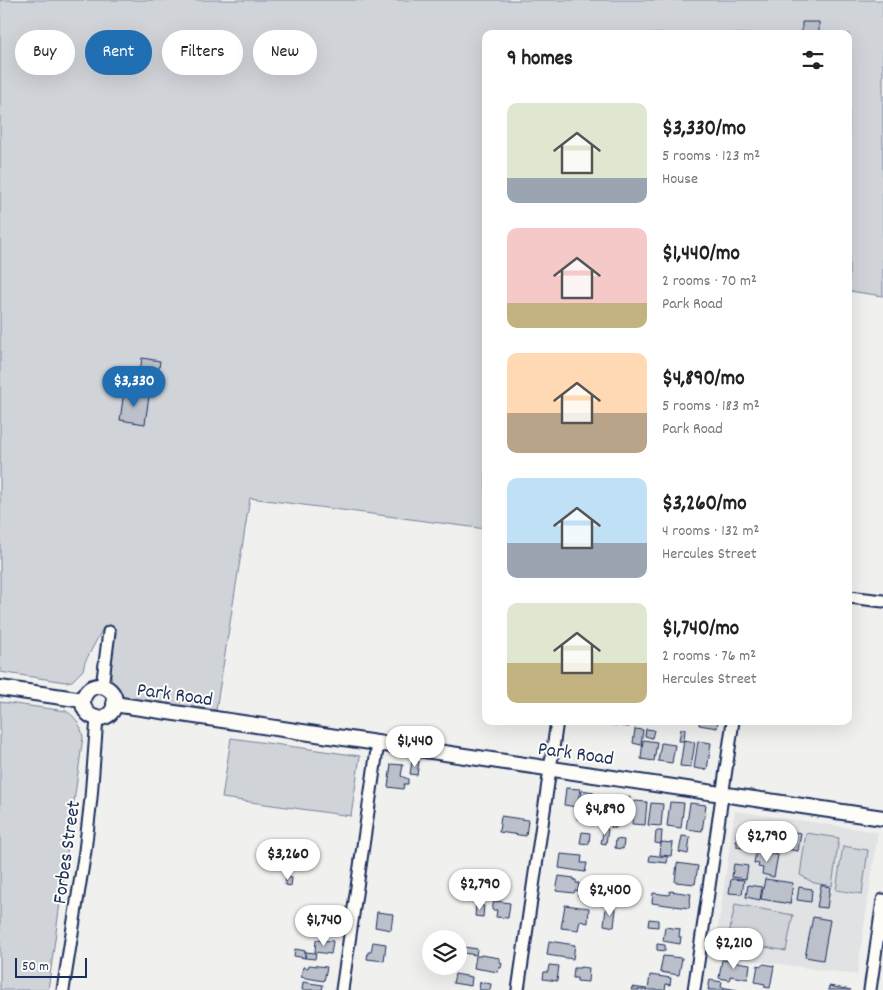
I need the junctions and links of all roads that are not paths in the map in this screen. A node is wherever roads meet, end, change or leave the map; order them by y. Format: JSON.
{"nodes":[{"id":1,"x":852,"y":597,"type":"edge"},
{"id":2,"x":883,"y":601,"type":"edge"},
{"id":3,"x":109,"y":632,"type":"dead end"},
{"id":4,"x":102,"y":687,"type":"junction"},
{"id":5,"x":0,"y":688,"type":"edge"},
{"id":6,"x":83,"y":700,"type":"junction"},
{"id":7,"x":114,"y":704,"type":"junction"},
{"id":8,"x":97,"y":718,"type":"junction"},
{"id":9,"x":556,"y":725,"type":"edge"},
{"id":10,"x":732,"y":725,"type":"edge"},
{"id":11,"x":378,"y":743,"type":"junction"},
{"id":12,"x":551,"y":769,"type":"junction"},
{"id":13,"x":722,"y":794,"type":"junction"},
{"id":14,"x":883,"y":818,"type":"edge"},
{"id":15,"x":883,"y":900,"type":"edge"},
{"id":16,"x":63,"y":990,"type":"edge"},
{"id":17,"x":342,"y":990,"type":"edge"},
{"id":18,"x":518,"y":990,"type":"edge"},
{"id":19,"x":694,"y":990,"type":"edge"},
{"id":20,"x":870,"y":990,"type":"edge"}],
"edges":[{"from":1,"to":2,"type":"street"},
{"from":3,"to":4,"type":"street"},
{"from":4,"to":6,"type":"street"},
{"from":4,"to":7,"type":"street"},
{"from":5,"to":6,"type":"street"},
{"from":6,"to":8,"type":"street"},
{"from":7,"to":8,"type":"street"},
{"from":7,"to":11,"type":"street","name":"Park Road"},
{"from":8,"to":16,"type":"street","name":"Forbes Street"},
{"from":9,"to":12,"type":"street"},
{"from":10,"to":13,"type":"street"},
{"from":11,"to":12,"type":"street","name":"Park Road"},
{"from":11,"to":17,"type":"street"},
{"from":12,"to":13,"type":"street","name":"Park Road"},
{"from":12,"to":18,"type":"street"},
{"from":13,"to":14,"type":"street","name":"Park Road"},
{"from":13,"to":19,"type":"street"},
{"from":15,"to":20,"type":"street"}]}
